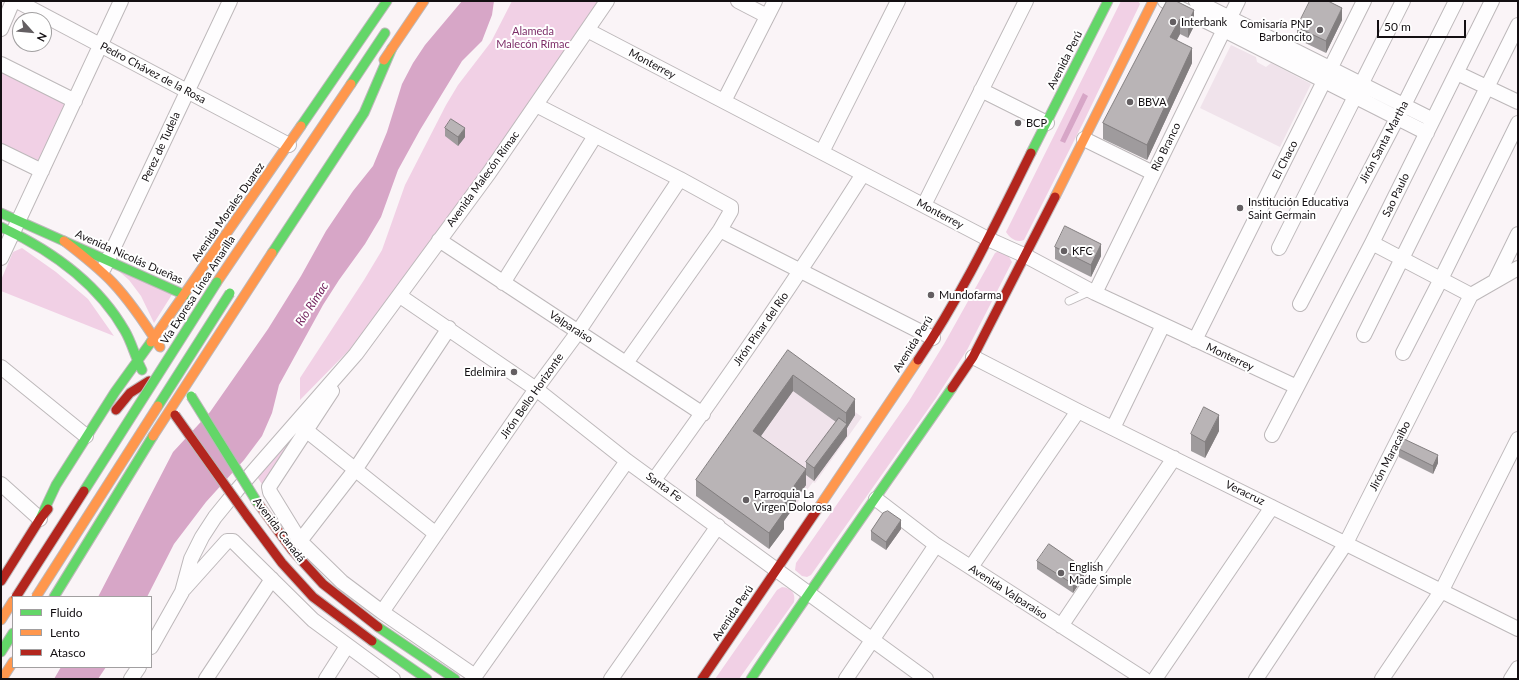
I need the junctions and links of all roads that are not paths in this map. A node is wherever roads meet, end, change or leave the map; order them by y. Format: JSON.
{"nodes":[{"id":1,"x":13,"y":1,"type":"edge"},
{"id":2,"x":17,"y":1,"type":"edge"},
{"id":3,"x":121,"y":1,"type":"edge"},
{"id":4,"x":230,"y":1,"type":"edge"},
{"id":5,"x":387,"y":1,"type":"edge"},
{"id":6,"x":424,"y":1,"type":"edge"},
{"id":7,"x":607,"y":1,"type":"edge"},
{"id":8,"x":738,"y":1,"type":"edge"},
{"id":9,"x":775,"y":1,"type":"edge"},
{"id":10,"x":898,"y":1,"type":"edge"},
{"id":11,"x":1026,"y":1,"type":"edge"},
{"id":12,"x":1108,"y":1,"type":"edge"},
{"id":13,"x":1153,"y":1,"type":"edge"},
{"id":14,"x":1165,"y":1,"type":"edge"},
{"id":15,"x":1196,"y":1,"type":"edge"},
{"id":16,"x":1238,"y":1,"type":"edge"},
{"id":17,"x":1364,"y":1,"type":"edge"},
{"id":18,"x":1403,"y":1,"type":"edge"},
{"id":19,"x":1456,"y":1,"type":"edge"},
{"id":20,"x":1492,"y":1,"type":"edge"},
{"id":21,"x":767,"y":16,"type":"junction"},
{"id":22,"x":1227,"y":24,"type":"junction"},
{"id":23,"x":1518,"y":25,"type":"edge"},
{"id":24,"x":390,"y":27,"type":"dead end"},
{"id":25,"x":1,"y":29,"type":"edge"},
{"id":26,"x":587,"y":30,"type":"junction"},
{"id":27,"x":101,"y":45,"type":"junction"},
{"id":28,"x":392,"y":48,"type":"junction"},
{"id":29,"x":1,"y":64,"type":"edge"},
{"id":30,"x":1457,"y":73,"type":"junction"},
{"id":31,"x":1328,"y":75,"type":"junction"},
{"id":32,"x":1362,"y":84,"type":"junction"},
{"id":33,"x":1486,"y":87,"type":"junction"},
{"id":34,"x":981,"y":90,"type":"junction"},
{"id":35,"x":188,"y":92,"type":"junction"},
{"id":36,"x":361,"y":95,"type":"dead end"},
{"id":37,"x":1355,"y":97,"type":"junction"},
{"id":38,"x":724,"y":101,"type":"junction"},
{"id":39,"x":74,"y":102,"type":"junction"},
{"id":40,"x":1518,"y":102,"type":"edge"},
{"id":41,"x":536,"y":105,"type":"junction"},
{"id":42,"x":1404,"y":106,"type":"junction"},
{"id":43,"x":1397,"y":118,"type":"junction"},
{"id":44,"x":1433,"y":120,"type":"junction"},
{"id":45,"x":1047,"y":123,"type":"junction"},
{"id":46,"x":1518,"y":123,"type":"edge"},
{"id":47,"x":1426,"y":133,"type":"junction"},
{"id":48,"x":596,"y":136,"type":"junction"},
{"id":49,"x":1084,"y":139,"type":"junction"},
{"id":50,"x":289,"y":145,"type":"junction"},
{"id":51,"x":1,"y":151,"type":"edge"},
{"id":52,"x":822,"y":152,"type":"junction"},
{"id":53,"x":42,"y":171,"type":"junction"},
{"id":54,"x":1153,"y":173,"type":"junction"},
{"id":55,"x":863,"y":174,"type":"junction"},
{"id":56,"x":680,"y":179,"type":"junction"},
{"id":57,"x":924,"y":205,"type":"junction"},
{"id":58,"x":1,"y":213,"type":"edge"},
{"id":59,"x":11,"y":226,"type":"edge"},
{"id":60,"x":720,"y":230,"type":"junction"},
{"id":61,"x":1518,"y":234,"type":"edge"},
{"id":62,"x":988,"y":239,"type":"junction"},
{"id":63,"x":439,"y":240,"type":"junction"},
{"id":64,"x":64,"y":241,"type":"junction"},
{"id":65,"x":1372,"y":243,"type":"junction"},
{"id":66,"x":1279,"y":248,"type":"dead end"},
{"id":67,"x":1026,"y":256,"type":"junction"},
{"id":68,"x":1,"y":258,"type":"edge"},
{"id":69,"x":1402,"y":258,"type":"junction"},
{"id":70,"x":105,"y":266,"type":"junction"},
{"id":71,"x":1518,"y":268,"type":"edge"},
{"id":72,"x":801,"y":271,"type":"junction"},
{"id":73,"x":1441,"y":279,"type":"junction"},
{"id":74,"x":1495,"y":281,"type":"junction"},
{"id":75,"x":503,"y":283,"type":"junction"},
{"id":76,"x":232,"y":290,"type":"dead end"},
{"id":77,"x":1093,"y":292,"type":"junction"},
{"id":78,"x":185,"y":295,"type":"junction"},
{"id":79,"x":1471,"y":295,"type":"junction"},
{"id":80,"x":400,"y":296,"type":"junction"},
{"id":81,"x":1069,"y":302,"type":"dead end"},
{"id":82,"x":1300,"y":304,"type":"dead end"},
{"id":83,"x":1163,"y":325,"type":"junction"},
{"id":84,"x":449,"y":328,"type":"junction"},
{"id":85,"x":578,"y":332,"type":"junction"},
{"id":86,"x":1364,"y":335,"type":"dead end"},
{"id":87,"x":154,"y":338,"type":"junction"},
{"id":88,"x":933,"y":338,"type":"junction"},
{"id":89,"x":1195,"y":340,"type":"junction"},
{"id":90,"x":1403,"y":353,"type":"dead end"},
{"id":91,"x":152,"y":354,"type":"junction"},
{"id":92,"x":356,"y":354,"type":"junction"},
{"id":93,"x":972,"y":357,"type":"junction"},
{"id":94,"x":137,"y":361,"type":"junction"},
{"id":95,"x":626,"y":363,"type":"junction"},
{"id":96,"x":1,"y":367,"type":"edge"},
{"id":97,"x":149,"y":382,"type":"junction"},
{"id":98,"x":184,"y":387,"type":"junction"},
{"id":99,"x":1297,"y":387,"type":"junction"},
{"id":100,"x":536,"y":389,"type":"junction"},
{"id":101,"x":191,"y":396,"type":"joint"},
{"id":102,"x":1078,"y":411,"type":"junction"},
{"id":103,"x":172,"y":412,"type":"junction"},
{"id":104,"x":703,"y":414,"type":"junction"},
{"id":105,"x":110,"y":418,"type":"dead end"},
{"id":106,"x":1112,"y":428,"type":"junction"},
{"id":107,"x":307,"y":431,"type":"junction"},
{"id":108,"x":1272,"y":435,"type":"dead end"},
{"id":109,"x":86,"y":436,"type":"junction"},
{"id":110,"x":1518,"y":439,"type":"edge"},
{"id":111,"x":89,"y":450,"type":"dead end"},
{"id":112,"x":1174,"y":458,"type":"junction"},
{"id":113,"x":627,"y":461,"type":"junction"},
{"id":114,"x":355,"y":470,"type":"junction"},
{"id":115,"x":654,"y":480,"type":"junction"},
{"id":116,"x":1,"y":484,"type":"edge"},
{"id":117,"x":270,"y":492,"type":"joint"},
{"id":118,"x":876,"y":500,"type":"junction"},
{"id":119,"x":1272,"y":507,"type":"junction"},
{"id":120,"x":40,"y":519,"type":"junction"},
{"id":121,"x":718,"y":526,"type":"junction"},
{"id":122,"x":436,"y":534,"type":"junction"},
{"id":123,"x":300,"y":541,"type":"junction"},
{"id":124,"x":1346,"y":543,"type":"junction"},
{"id":125,"x":936,"y":545,"type":"junction"},
{"id":126,"x":970,"y":567,"type":"junction"},
{"id":127,"x":777,"y":570,"type":"junction"},
{"id":128,"x":272,"y":579,"type":"junction"},
{"id":129,"x":1,"y":581,"type":"edge"},
{"id":130,"x":1442,"y":590,"type":"junction"},
{"id":131,"x":182,"y":592,"type":"junction"},
{"id":132,"x":809,"y":592,"type":"junction"},
{"id":133,"x":17,"y":596,"type":"edge"},
{"id":134,"x":37,"y":596,"type":"edge"},
{"id":135,"x":55,"y":596,"type":"edge"},
{"id":136,"x":12,"y":604,"type":"edge"},
{"id":137,"x":382,"y":612,"type":"junction"},
{"id":138,"x":1,"y":620,"type":"edge"},
{"id":139,"x":1061,"y":626,"type":"junction"},
{"id":140,"x":1518,"y":629,"type":"edge"},
{"id":141,"x":12,"y":635,"type":"edge"},
{"id":142,"x":873,"y":640,"type":"junction"},
{"id":143,"x":152,"y":645,"type":"edge"},
{"id":144,"x":348,"y":646,"type":"junction"},
{"id":145,"x":1,"y":652,"type":"edge"},
{"id":146,"x":12,"y":664,"type":"edge"},
{"id":147,"x":138,"y":668,"type":"edge"},
{"id":148,"x":1518,"y":668,"type":"edge"},
{"id":149,"x":474,"y":678,"type":"edge"},
{"id":150,"x":2,"y":679,"type":"edge"},
{"id":151,"x":131,"y":679,"type":"edge"},
{"id":152,"x":206,"y":679,"type":"edge"},
{"id":153,"x":326,"y":679,"type":"edge"},
{"id":154,"x":393,"y":679,"type":"edge"},
{"id":155,"x":427,"y":679,"type":"edge"},
{"id":156,"x":455,"y":679,"type":"edge"},
{"id":157,"x":611,"y":679,"type":"edge"},
{"id":158,"x":702,"y":679,"type":"edge"},
{"id":159,"x":751,"y":679,"type":"edge"},
{"id":160,"x":846,"y":679,"type":"edge"},
{"id":161,"x":926,"y":679,"type":"edge"},
{"id":162,"x":1144,"y":679,"type":"edge"},
{"id":163,"x":1154,"y":679,"type":"edge"},
{"id":164,"x":1256,"y":679,"type":"edge"},
{"id":165,"x":1382,"y":679,"type":"edge"},
{"id":166,"x":1511,"y":679,"type":"edge"}],
"edges":[{"from":1,"to":25,"type":"street"},
{"from":2,"to":27,"type":"street","name":"Pedro Chávez de la Rosa"},
{"from":3,"to":27,"type":"street"},
{"from":4,"to":35,"type":"street","name":"Perez de Tudela"},
{"from":5,"to":50,"type":"main road","name":"Avenida Morales Duarez"},
{"from":6,"to":28,"type":"main road"},
{"from":7,"to":26,"type":"street","name":"Avenida Malecón Rímac"},
{"from":8,"to":21,"type":"street"},
{"from":9,"to":21,"type":"street"},
{"from":10,"to":52,"type":"street"},
{"from":11,"to":34,"type":"street"},
{"from":12,"to":45,"type":"main road","name":"Avenida Perú"},
{"from":13,"to":49,"type":"main road"},
{"from":14,"to":22,"type":"street"},
{"from":15,"to":22,"type":"street"},
{"from":16,"to":22,"type":"street","name":"Río Branco"},
{"from":17,"to":31,"type":"street","name":"El Chaco"},
{"from":18,"to":32,"type":"street"},
{"from":19,"to":42,"type":"street","name":"Jirón Santa Martha"},
{"from":20,"to":30,"type":"street","name":"Sao Paulo"},
{"from":21,"to":38,"type":"street"},
{"from":22,"to":31,"type":"street"},
{"from":22,"to":54,"type":"street","name":"Río Branco"},
{"from":23,"to":33,"type":"street"},
{"from":24,"to":133,"type":"main road","name":"Vía Expresa Línea Amarilla","bridge":true},
{"from":26,"to":38,"type":"street","name":"Monterrey"},
{"from":26,"to":41,"type":"street","name":"Avenida Malecón Rímac"},
{"from":27,"to":35,"type":"street","name":"Pedro Chávez de la Rosa"},
{"from":27,"to":39,"type":"street"},
{"from":28,"to":36,"type":"main road"},
{"from":28,"to":98,"type":"main road"},
{"from":29,"to":39,"type":"street"},
{"from":30,"to":33,"type":"street"},
{"from":30,"to":44,"type":"street","name":"Sao Paulo"},
{"from":31,"to":32,"type":"street"},
{"from":31,"to":37,"type":"street"},
{"from":31,"to":89,"type":"street","name":"El Chaco"},
{"from":32,"to":37,"type":"street"},
{"from":32,"to":42,"type":"street"},
{"from":33,"to":40,"type":"street"},
{"from":33,"to":69,"type":"street"},
{"from":34,"to":45,"type":"street"},
{"from":34,"to":57,"type":"street"},
{"from":35,"to":50,"type":"street","name":"Pedro Chávez de la Rosa"},
{"from":35,"to":70,"type":"street","name":"Perez de Tudela"},
{"from":37,"to":43,"type":"street"},
{"from":37,"to":66,"type":"street"},
{"from":38,"to":52,"type":"street","name":"Monterrey"},
{"from":39,"to":53,"type":"street"},
{"from":41,"to":48,"type":"street"},
{"from":41,"to":63,"type":"street","name":"Avenida Malecón Rímac"},
{"from":42,"to":43,"type":"street","name":"Jirón Santa Martha"},
{"from":42,"to":44,"type":"street"},
{"from":43,"to":47,"type":"street"},
{"from":43,"to":82,"type":"street","name":"Jirón Santa Martha"},
{"from":44,"to":47,"type":"street","name":"Sao Paulo"},
{"from":45,"to":62,"type":"main road","name":"Avenida Perú"},
{"from":46,"to":73,"type":"street"},
{"from":47,"to":65,"type":"street","name":"Sao Paulo"},
{"from":48,"to":56,"type":"street"},
{"from":48,"to":75,"type":"street"},
{"from":49,"to":54,"type":"street"},
{"from":49,"to":67,"type":"main road"},
{"from":50,"to":78,"type":"main road","name":"Avenida Morales Duarez"},
{"from":51,"to":53,"type":"street"},
{"from":52,"to":55,"type":"street","name":"Monterrey"},
{"from":53,"to":59,"type":"street"},
{"from":54,"to":77,"type":"street","name":"Río Branco"},
{"from":55,"to":57,"type":"street","name":"Monterrey"},
{"from":55,"to":72,"type":"street","name":"Jirón Pinar del Río"},
{"from":56,"to":60,"type":"street"},
{"from":56,"to":85,"type":"street","name":"Jirón Bello Horizonte"},
{"from":57,"to":62,"type":"street","name":"Monterrey"},
{"from":58,"to":59,"type":"main road","name":"Avenida Nicolás Dueñas"},
{"from":59,"to":64,"type":"main road","name":"Avenida Nicolás Dueñas"},
{"from":59,"to":68,"type":"street"},
{"from":59,"to":94,"type":"main road","name":"Avenida Nicolás Dueñas"},
{"from":60,"to":72,"type":"street"},
{"from":60,"to":95,"type":"street"},
{"from":61,"to":74,"type":"street"},
{"from":62,"to":67,"type":"street","name":"Monterrey"},
{"from":62,"to":88,"type":"main road","name":"Avenida Perú"},
{"from":63,"to":75,"type":"street","name":"Valparaiso"},
{"from":63,"to":80,"type":"street","name":"Avenida Malecón Rímac"},
{"from":64,"to":70,"type":"main road","name":"Avenida Nicolás Dueñas"},
{"from":64,"to":70,"type":"main road","name":"Avenida Nicolás Dueñas"},
{"from":65,"to":69,"type":"street"},
{"from":65,"to":99,"type":"street","name":"Sao Paulo"},
{"from":67,"to":77,"type":"street","name":"Monterrey"},
{"from":67,"to":93,"type":"main road"},
{"from":69,"to":73,"type":"street"},
{"from":69,"to":86,"type":"street"},
{"from":70,"to":78,"type":"main road","name":"Avenida Nicolás Dueñas"},
{"from":70,"to":87,"type":"main road","name":"Avenida Nicolás Dueñas"},
{"from":71,"to":74,"type":"street"},
{"from":72,"to":88,"type":"street"},
{"from":72,"to":104,"type":"street","name":"Jirón Pinar del Río"},
{"from":73,"to":79,"type":"street"},
{"from":73,"to":90,"type":"street"},
{"from":74,"to":79,"type":"street"},
{"from":75,"to":85,"type":"street","name":"Valparaiso"},
{"from":76,"to":134,"type":"main road","bridge":true},
{"from":77,"to":81,"type":"lane"},
{"from":77,"to":83,"type":"street","name":"Monterrey"},
{"from":78,"to":87,"type":"main road","name":"Avenida Morales Duarez"},
{"from":79,"to":124,"type":"street","name":"Jirón Maracaibo"},
{"from":80,"to":84,"type":"street","name":"Santa Fe"},
{"from":80,"to":92,"type":"street","name":"Avenida Malecón Rímac"},
{"from":83,"to":89,"type":"street","name":"Monterrey"},
{"from":83,"to":106,"type":"street"},
{"from":84,"to":100,"type":"street","name":"Santa Fe"},
{"from":84,"to":114,"type":"street"},
{"from":85,"to":95,"type":"street","name":"Valparaiso"},
{"from":85,"to":100,"type":"street","name":"Jirón Bello Horizonte"},
{"from":87,"to":91,"type":"main road","name":"Avenida Morales Duarez"},
{"from":87,"to":98,"type":"main road","name":"Avenida Nicolás Dueñas"},
{"from":88,"to":127,"type":"main road","name":"Avenida Perú"},
{"from":89,"to":99,"type":"street","name":"Monterrey"},
{"from":91,"to":94,"type":"main road","name":"Avenida Morales Duarez"},
{"from":91,"to":98,"type":"main road"},
{"from":92,"to":107,"type":"street","name":"Avenida Malecón Rímac"},
{"from":92,"to":131,"type":"street","name":"Avenida Malecón Rímac"},
{"from":93,"to":102,"type":"street","name":"Veracruz"},
{"from":93,"to":118,"type":"main road"},
{"from":94,"to":97,"type":"main road","name":"Avenida Nicolás Dueñas"},
{"from":94,"to":109,"type":"main road","name":"Avenida Morales Duarez"},
{"from":95,"to":104,"type":"street","name":"Valparaiso"},
{"from":96,"to":109,"type":"street"},
{"from":97,"to":103,"type":"main road","name":"Avenida Nicolás Dueñas"},
{"from":97,"to":105,"type":"main road"},
{"from":98,"to":101,"type":"main road","name":"Avenida Nicolás Dueñas"},
{"from":98,"to":103,"type":"main road"},
{"from":99,"to":108,"type":"street","name":"Sao Paulo"},
{"from":100,"to":113,"type":"street","name":"Santa Fe"},
{"from":100,"to":122,"type":"street","name":"Jirón Bello Horizonte"},
{"from":101,"to":156,"type":"main road","name":"Avenida Canadá","bridge":true},
{"from":102,"to":106,"type":"street","name":"Veracruz"},
{"from":102,"to":126,"type":"street"},
{"from":103,"to":135,"type":"main road"},
{"from":103,"to":155,"type":"main road","name":"Avenida Canadá","bridge":true},
{"from":104,"to":115,"type":"street","name":"Jirón Pinar del Río"},
{"from":106,"to":112,"type":"street","name":"Veracruz"},
{"from":107,"to":114,"type":"street"},
{"from":107,"to":117,"type":"street","name":"Avenida Malecón Rímac"},
{"from":109,"to":120,"type":"main road","name":"Avenida Morales Duarez"},
{"from":110,"to":130,"type":"street"},
{"from":111,"to":120,"type":"main road","name":"Avenida Morales Duarez"},
{"from":112,"to":119,"type":"street","name":"Veracruz"},
{"from":112,"to":139,"type":"street"},
{"from":113,"to":115,"type":"street","name":"Santa Fe"},
{"from":113,"to":149,"type":"street"},
{"from":114,"to":122,"type":"street"},
{"from":114,"to":123,"type":"street"},
{"from":115,"to":121,"type":"street","name":"Santa Fe"},
{"from":116,"to":120,"type":"street"},
{"from":117,"to":123,"type":"street","name":"Avenida Canadá"},
{"from":118,"to":125,"type":"street","name":"Avenida Valparaiso"},
{"from":118,"to":132,"type":"main road"},
{"from":119,"to":124,"type":"street","name":"Veracruz"},
{"from":119,"to":163,"type":"street"},
{"from":120,"to":129,"type":"main road","name":"Avenida Morales Duarez"},
{"from":121,"to":127,"type":"street","name":"Santa Fe"},
{"from":121,"to":157,"type":"street"},
{"from":122,"to":137,"type":"street","name":"Jirón Bello Horizonte"},
{"from":123,"to":137,"type":"street","name":"Avenida Canadá"},
{"from":124,"to":130,"type":"street","name":"Veracruz"},
{"from":124,"to":164,"type":"street","name":"Jirón Maracaibo"},
{"from":125,"to":126,"type":"street","name":"Avenida Valparaiso"},
{"from":125,"to":142,"type":"street"},
{"from":126,"to":139,"type":"street","name":"Avenida Valparaiso"},
{"from":127,"to":132,"type":"street","name":"Santa Fe"},
{"from":127,"to":158,"type":"main road","name":"Avenida Perú"},
{"from":128,"to":131,"type":"street","name":"Avenida Malecón Rímac"},
{"from":128,"to":144,"type":"street"},
{"from":128,"to":152,"type":"street"},
{"from":130,"to":140,"type":"street","name":"Veracruz"},
{"from":130,"to":165,"type":"street"},
{"from":131,"to":143,"type":"street","name":"Avenida Malecón Rímac"},
{"from":132,"to":142,"type":"street","name":"Santa Fe"},
{"from":132,"to":159,"type":"main road"},
{"from":136,"to":138,"type":"main road"},
{"from":137,"to":149,"type":"street","name":"Avenida Canadá"},
{"from":139,"to":162,"type":"street","name":"Avenida Valparaiso"},
{"from":141,"to":145,"type":"main road"},
{"from":142,"to":160,"type":"street"},
{"from":142,"to":161,"type":"street","name":"Santa Fe"},
{"from":144,"to":153,"type":"street"},
{"from":144,"to":154,"type":"street"},
{"from":146,"to":150,"type":"main road"},
{"from":147,"to":151,"type":"street"},
{"from":148,"to":166,"type":"street"}]}
